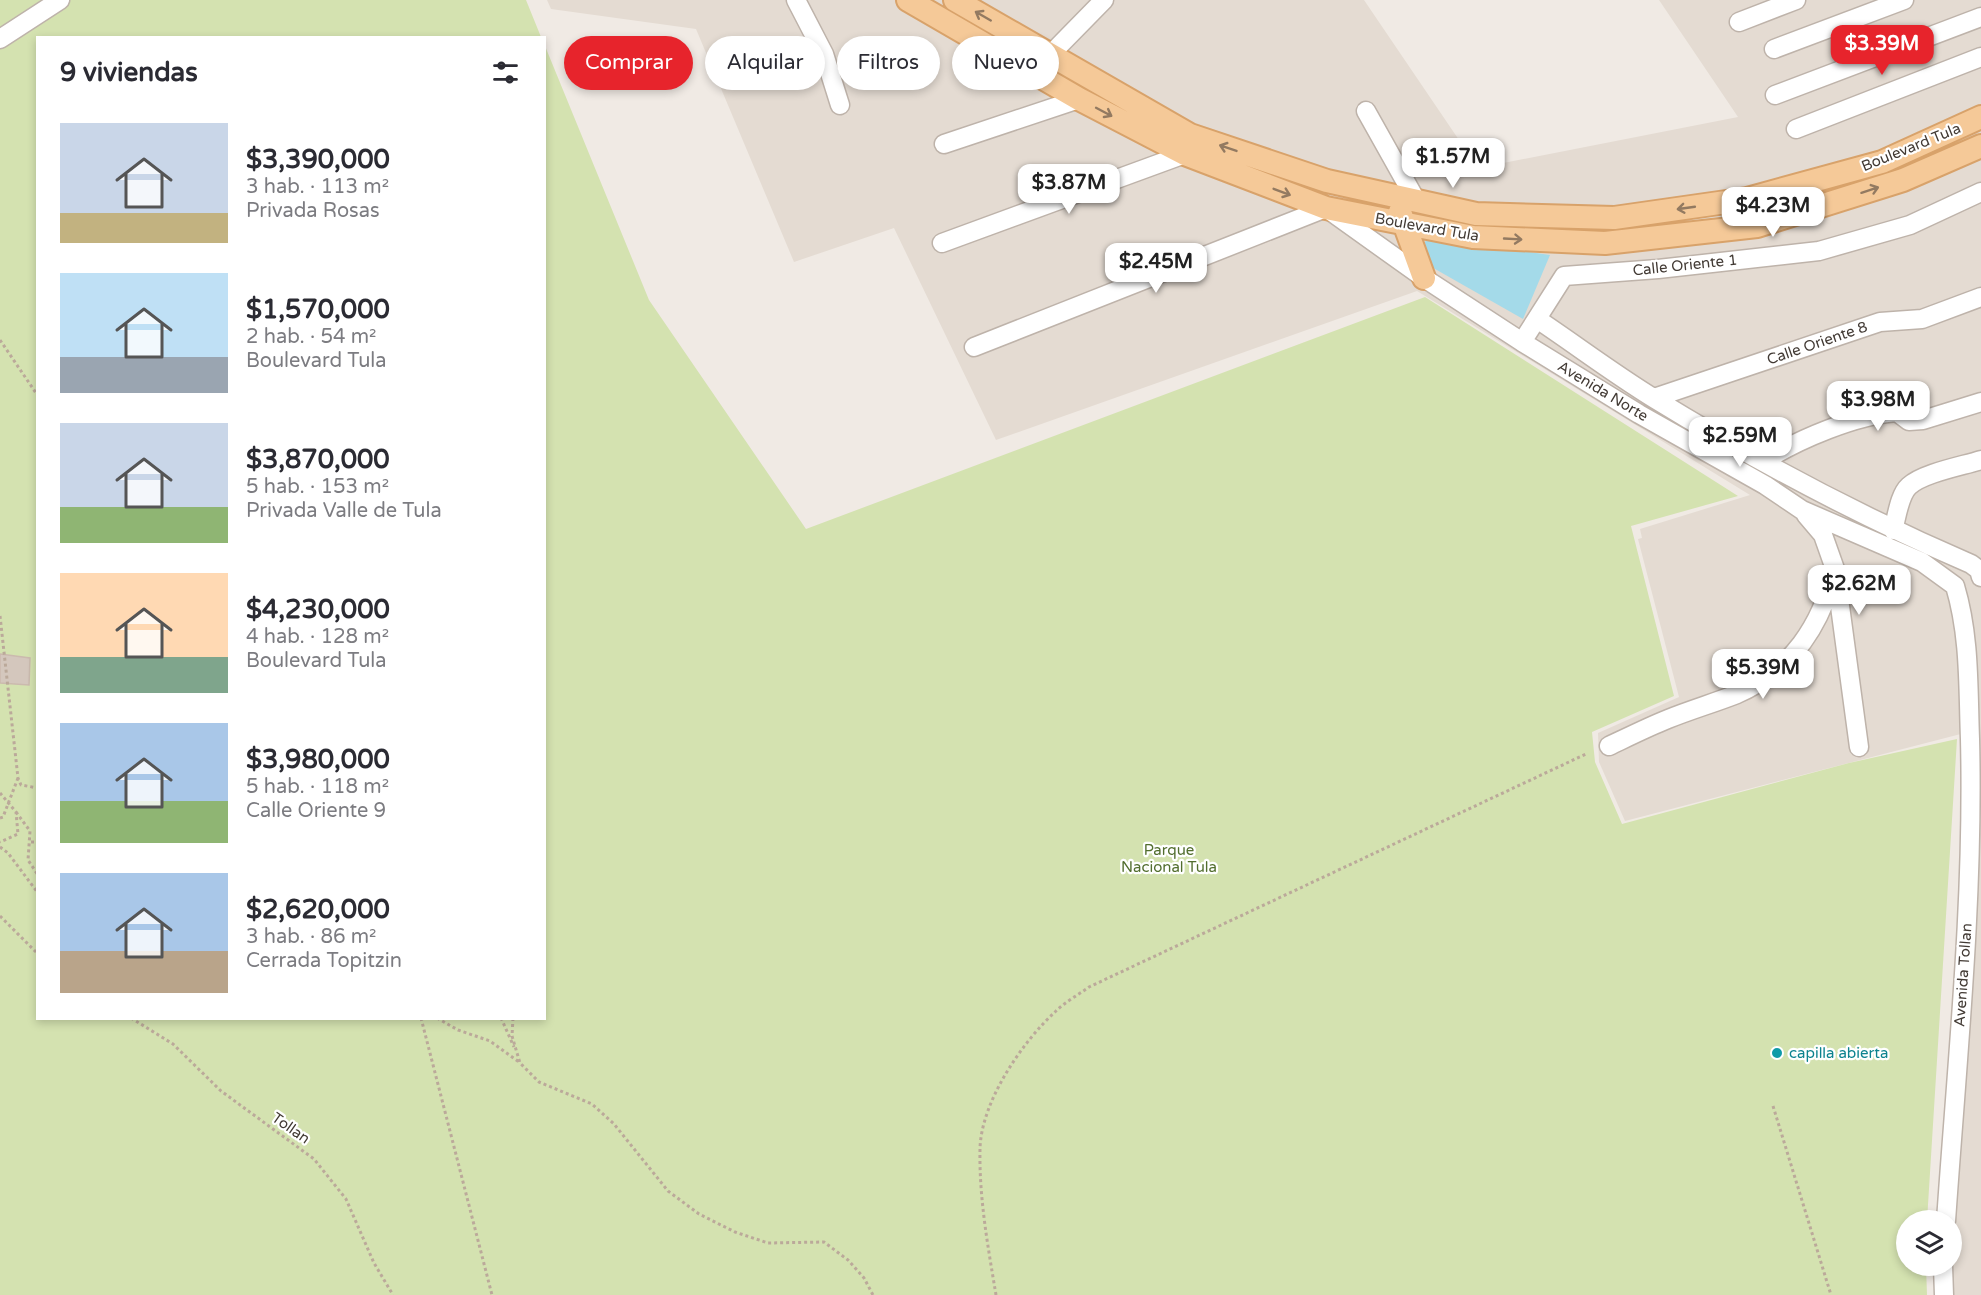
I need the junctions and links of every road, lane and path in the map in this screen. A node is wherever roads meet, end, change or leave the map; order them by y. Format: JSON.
{"nodes":[{"id":1,"x":60,"y":0,"type":"edge"},
{"id":2,"x":796,"y":0,"type":"edge"},
{"id":3,"x":908,"y":0,"type":"edge"},
{"id":4,"x":955,"y":0,"type":"edge"},
{"id":5,"x":1104,"y":0,"type":"edge"},
{"id":6,"x":1796,"y":0,"type":"edge"},
{"id":7,"x":1904,"y":0,"type":"edge"},
{"id":8,"x":1981,"y":17,"type":"edge"},
{"id":9,"x":1739,"y":22,"type":"dead end"},
{"id":10,"x":1019,"y":36,"type":"edge"},
{"id":11,"x":0,"y":39,"type":"edge"},
{"id":12,"x":1059,"y":46,"type":"edge"},
{"id":13,"x":1774,"y":49,"type":"dead end"},
{"id":14,"x":1981,"y":57,"type":"edge"},
{"id":15,"x":1059,"y":59,"type":"edge"},
{"id":16,"x":1774,"y":95,"type":"dead end"},
{"id":17,"x":1079,"y":99,"type":"junction"},
{"id":18,"x":840,"y":105,"type":"dead end"},
{"id":19,"x":1366,"y":111,"type":"dead end"},
{"id":20,"x":1981,"y":117,"type":"edge"},
{"id":21,"x":1796,"y":129,"type":"dead end"},
{"id":22,"x":944,"y":144,"type":"dead end"},
{"id":23,"x":1981,"y":146,"type":"edge"},
{"id":24,"x":1185,"y":154,"type":"junction"},
{"id":25,"x":1981,"y":192,"type":"edge"},
{"id":26,"x":1393,"y":196,"type":"junction"},
{"id":27,"x":1417,"y":202,"type":"junction"},
{"id":28,"x":1326,"y":208,"type":"junction"},
{"id":29,"x":1404,"y":224,"type":"junction"},
{"id":30,"x":942,"y":243,"type":"dead end"},
{"id":31,"x":1424,"y":278,"type":"junction"},
{"id":32,"x":1981,"y":297,"type":"edge"},
{"id":33,"x":1537,"y":319,"type":"junction"},
{"id":34,"x":0,"y":340,"type":"edge"},
{"id":35,"x":1522,"y":342,"type":"junction"},
{"id":36,"x":974,"y":347,"type":"dead end"},
{"id":37,"x":36,"y":393,"type":"edge"},
{"id":38,"x":1654,"y":398,"type":"junction"},
{"id":39,"x":1981,"y":402,"type":"edge"},
{"id":40,"x":1981,"y":460,"type":"edge"},
{"id":41,"x":1764,"y":461,"type":"junction"},
{"id":42,"x":1802,"y":510,"type":"junction"},
{"id":43,"x":1893,"y":530,"type":"junction"},
{"id":44,"x":1978,"y":566,"type":"edge"},
{"id":45,"x":1834,"y":569,"type":"junction"},
{"id":46,"x":1955,"y":586,"type":"joint"},
{"id":47,"x":0,"y":616,"type":"edge"},
{"id":48,"x":1609,"y":746,"type":"dead end"},
{"id":49,"x":1859,"y":747,"type":"dead end"},
{"id":50,"x":1586,"y":754,"type":"dead end"},
{"id":51,"x":1976,"y":760,"type":"edge"},
{"id":52,"x":18,"y":778,"type":"junction"},
{"id":53,"x":36,"y":788,"type":"edge"},
{"id":54,"x":0,"y":793,"type":"edge"},
{"id":55,"x":7,"y":804,"type":"junction"},
{"id":56,"x":16,"y":812,"type":"junction"},
{"id":57,"x":0,"y":818,"type":"edge"},
{"id":58,"x":0,"y":842,"type":"edge"},
{"id":59,"x":31,"y":842,"type":"junction"},
{"id":60,"x":36,"y":842,"type":"edge"},
{"id":61,"x":0,"y":847,"type":"edge"},
{"id":62,"x":36,"y":872,"type":"edge"},
{"id":63,"x":36,"y":890,"type":"edge"},
{"id":64,"x":0,"y":916,"type":"edge"},
{"id":65,"x":36,"y":952,"type":"edge"},
{"id":66,"x":134,"y":1020,"type":"edge"},
{"id":67,"x":422,"y":1020,"type":"edge"},
{"id":68,"x":440,"y":1020,"type":"edge"},
{"id":69,"x":502,"y":1020,"type":"edge"},
{"id":70,"x":513,"y":1020,"type":"edge"},
{"id":71,"x":520,"y":1063,"type":"junction"},
{"id":72,"x":1773,"y":1106,"type":"dead end"},
{"id":73,"x":1947,"y":1210,"type":"edge"},
{"id":74,"x":1943,"y":1276,"type":"edge"},
{"id":75,"x":393,"y":1295,"type":"edge"},
{"id":76,"x":492,"y":1295,"type":"edge"},
{"id":77,"x":873,"y":1295,"type":"edge"},
{"id":78,"x":996,"y":1295,"type":"edge"},
{"id":79,"x":1831,"y":1295,"type":"edge"},
{"id":80,"x":1944,"y":1295,"type":"edge"}],
"edges":[{"from":1,"to":11,"type":"street"},
{"from":2,"to":18,"type":"street"},
{"from":3,"to":17,"type":"main road","name":"Boulevard Tula"},
{"from":10,"to":4,"type":"main road","name":"Boulevard Tula","one_way":true},
{"from":5,"to":12,"type":"street"},
{"from":6,"to":9,"type":"street"},
{"from":7,"to":13,"type":"street"},
{"from":8,"to":16,"type":"street"},
{"from":14,"to":21,"type":"street"},
{"from":26,"to":15,"type":"main road","name":"Boulevard Tula","one_way":true},
{"from":17,"to":22,"type":"street"},
{"from":17,"to":24,"type":"main road","name":"Boulevard Tula","one_way":true},
{"from":19,"to":27,"type":"street"},
{"from":20,"to":27,"type":"main road","name":"Boulevard Tula","one_way":true},
{"from":29,"to":23,"type":"main road","name":"Boulevard Tula","one_way":true},
{"from":24,"to":28,"type":"main road","name":"Boulevard Tula","one_way":true},
{"from":24,"to":30,"type":"street"},
{"from":25,"to":33,"type":"street","name":"Calle Oriente 1"},
{"from":26,"to":27,"type":"main road","name":"Boulevard Tula"},
{"from":26,"to":29,"type":"main road"},
{"from":28,"to":29,"type":"main road","name":"Boulevard Tula"},
{"from":28,"to":31,"type":"street","name":"Avenida Norte"},
{"from":28,"to":36,"type":"street"},
{"from":29,"to":31,"type":"main road"},
{"from":31,"to":35,"type":"street","name":"Avenida Norte"},
{"from":32,"to":38,"type":"street","name":"Calle Oriente 8"},
{"from":33,"to":35,"type":"street","name":"Calle Oriente 1"},
{"from":33,"to":38,"type":"street","name":"Avenida Norte"},
{"from":34,"to":37,"type":"path"},
{"from":35,"to":42,"type":"street","name":"Avenida Norte"},
{"from":38,"to":41,"type":"street","name":"Avenida Norte"},
{"from":39,"to":41,"type":"street"},
{"from":40,"to":43,"type":"street"},
{"from":41,"to":43,"type":"street","name":"Avenida Norte"},
{"from":42,"to":45,"type":"street"},
{"from":42,"to":46,"type":"street","name":"Avenida Norte"},
{"from":43,"to":44,"type":"street","name":"Avenida Norte"},
{"from":45,"to":48,"type":"street"},
{"from":45,"to":49,"type":"street"},
{"from":46,"to":51,"type":"street","name":"Avenida Tollan"},
{"from":47,"to":52,"type":"path"},
{"from":50,"to":78,"type":"path"},
{"from":51,"to":73,"type":"street","name":"Avenida Tollan"},
{"from":52,"to":53,"type":"path"},
{"from":52,"to":55,"type":"path"},
{"from":54,"to":55,"type":"path"},
{"from":55,"to":56,"type":"path"},
{"from":55,"to":57,"type":"path"},
{"from":56,"to":58,"type":"path"},
{"from":56,"to":59,"type":"path"},
{"from":59,"to":60,"type":"path"},
{"from":59,"to":62,"type":"path"},
{"from":61,"to":63,"type":"path"},
{"from":64,"to":65,"type":"path"},
{"from":66,"to":75,"type":"path","name":"Tollan"},
{"from":67,"to":76,"type":"path"},
{"from":68,"to":71,"type":"path"},
{"from":69,"to":71,"type":"path"},
{"from":70,"to":71,"type":"path"},
{"from":71,"to":77,"type":"path"},
{"from":72,"to":79,"type":"path"},
{"from":74,"to":80,"type":"street"}]}
